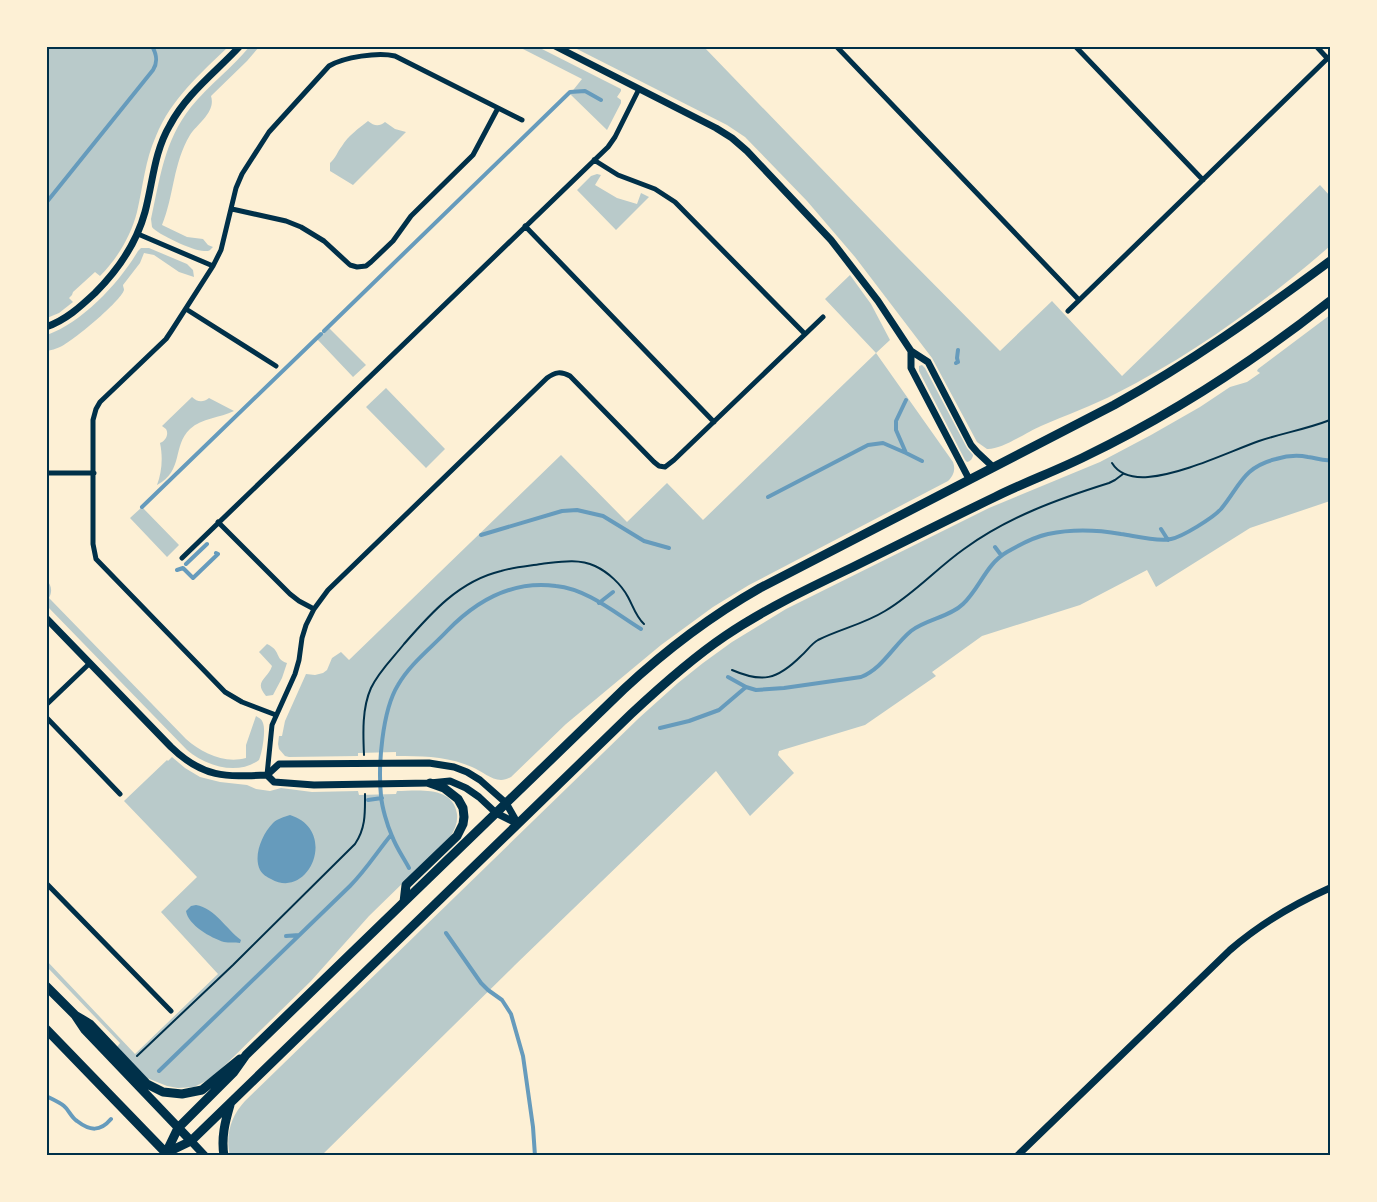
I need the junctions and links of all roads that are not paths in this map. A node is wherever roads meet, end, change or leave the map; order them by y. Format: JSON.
{"nodes":[{"id":1,"x":240,"y":46,"type":"edge"},
{"id":2,"x":393,"y":46,"type":"edge"},
{"id":3,"x":555,"y":46,"type":"edge"},
{"id":4,"x":836,"y":46,"type":"edge"},
{"id":5,"x":1075,"y":46,"type":"edge"},
{"id":6,"x":1316,"y":46,"type":"edge"},
{"id":7,"x":392,"y":55,"type":"junction"},
{"id":8,"x":1329,"y":58,"type":"edge"},
{"id":9,"x":639,"y":89,"type":"junction"},
{"id":10,"x":498,"y":108,"type":"junction"},
{"id":11,"x":522,"y":120,"type":"dead end"},
{"id":12,"x":594,"y":160,"type":"junction"},
{"id":13,"x":1203,"y":180,"type":"junction"},
{"id":14,"x":232,"y":209,"type":"junction"},
{"id":15,"x":525,"y":226,"type":"junction"},
{"id":16,"x":138,"y":234,"type":"junction"},
{"id":17,"x":1330,"y":261,"type":"edge"},
{"id":18,"x":213,"y":267,"type":"junction"},
{"id":19,"x":1079,"y":300,"type":"junction"},
{"id":20,"x":1330,"y":301,"type":"edge"},
{"id":21,"x":186,"y":309,"type":"junction"},
{"id":22,"x":1068,"y":311,"type":"dead end"},
{"id":23,"x":823,"y":317,"type":"dead end"},
{"id":24,"x":46,"y":327,"type":"edge"},
{"id":25,"x":805,"y":334,"type":"junction"},
{"id":26,"x":911,"y":351,"type":"junction"},
{"id":27,"x":276,"y":366,"type":"dead end"},
{"id":28,"x":714,"y":422,"type":"junction"},
{"id":29,"x":993,"y":467,"type":"junction"},
{"id":30,"x":46,"y":473,"type":"edge"},
{"id":31,"x":94,"y":473,"type":"junction"},
{"id":32,"x":969,"y":479,"type":"junction"},
{"id":33,"x":218,"y":522,"type":"junction"},
{"id":34,"x":182,"y":558,"type":"dead end"},
{"id":35,"x":314,"y":609,"type":"junction"},
{"id":36,"x":46,"y":618,"type":"edge"},
{"id":37,"x":90,"y":663,"type":"junction"},
{"id":38,"x":46,"y":705,"type":"edge"},
{"id":39,"x":276,"y":715,"type":"junction"},
{"id":40,"x":46,"y":717,"type":"edge"},
{"id":41,"x":267,"y":775,"type":"junction"},
{"id":42,"x":430,"y":783,"type":"junction"},
{"id":43,"x":120,"y":794,"type":"dead end"},
{"id":44,"x":507,"y":803,"type":"junction"},
{"id":45,"x":496,"y":813,"type":"junction"},
{"id":46,"x":518,"y":824,"type":"junction"},
{"id":47,"x":46,"y":883,"type":"edge"},
{"id":48,"x":1330,"y":888,"type":"edge"},
{"id":49,"x":404,"y":902,"type":"junction"},
{"id":50,"x":46,"y":986,"type":"edge"},
{"id":51,"x":171,"y":1011,"type":"dead end"},
{"id":52,"x":75,"y":1015,"type":"junction"},
{"id":53,"x":46,"y":1029,"type":"edge"},
{"id":54,"x":246,"y":1055,"type":"junction"},
{"id":55,"x":231,"y":1103,"type":"junction"},
{"id":56,"x":178,"y":1128,"type":"junction"},
{"id":57,"x":191,"y":1141,"type":"junction"},
{"id":58,"x":167,"y":1154,"type":"edge"},
{"id":59,"x":205,"y":1155,"type":"edge"},
{"id":60,"x":224,"y":1155,"type":"edge"},
{"id":61,"x":1017,"y":1155,"type":"edge"}],
"edges":[{"from":1,"to":16,"type":"street"},
{"from":2,"to":7,"type":"street"},
{"from":3,"to":9,"type":"street"},
{"from":4,"to":19,"type":"street"},
{"from":5,"to":13,"type":"street"},
{"from":6,"to":8,"type":"street"},
{"from":7,"to":10,"type":"street"},
{"from":7,"to":14,"type":"street"},
{"from":8,"to":13,"type":"street"},
{"from":9,"to":12,"type":"street"},
{"from":9,"to":26,"type":"street"},
{"from":10,"to":11,"type":"street"},
{"from":10,"to":14,"type":"street"},
{"from":12,"to":15,"type":"street"},
{"from":12,"to":25,"type":"street"},
{"from":13,"to":19,"type":"street"},
{"from":14,"to":18,"type":"street"},
{"from":15,"to":28,"type":"street"},
{"from":15,"to":33,"type":"street"},
{"from":16,"to":18,"type":"street"},
{"from":16,"to":24,"type":"street"},
{"from":17,"to":29,"type":"main road"},
{"from":18,"to":21,"type":"street"},
{"from":19,"to":22,"type":"street"},
{"from":20,"to":46,"type":"main road"},
{"from":21,"to":27,"type":"street"},
{"from":21,"to":31,"type":"street"},
{"from":23,"to":25,"type":"street"},
{"from":25,"to":28,"type":"street"},
{"from":26,"to":29,"type":"street"},
{"from":26,"to":32,"type":"street"},
{"from":28,"to":35,"type":"street"},
{"from":29,"to":32,"type":"main road"},
{"from":30,"to":31,"type":"street"},
{"from":31,"to":39,"type":"street"},
{"from":32,"to":44,"type":"main road"},
{"from":33,"to":34,"type":"street"},
{"from":33,"to":35,"type":"street"},
{"from":35,"to":39,"type":"street"},
{"from":36,"to":37,"type":"street"},
{"from":37,"to":38,"type":"street"},
{"from":37,"to":41,"type":"street"},
{"from":39,"to":41,"type":"street"},
{"from":40,"to":43,"type":"street"},
{"from":41,"to":42,"type":"street"},
{"from":41,"to":44,"type":"street"},
{"from":42,"to":45,"type":"street"},
{"from":42,"to":49,"type":"main road"},
{"from":44,"to":45,"type":"main road"},
{"from":44,"to":46,"type":"street"},
{"from":45,"to":46,"type":"street"},
{"from":45,"to":49,"type":"main road"},
{"from":46,"to":55,"type":"main road"},
{"from":47,"to":51,"type":"street"},
{"from":48,"to":61,"type":"street"},
{"from":49,"to":54,"type":"main road"},
{"from":50,"to":52,"type":"main road"},
{"from":52,"to":54,"type":"main road"},
{"from":52,"to":56,"type":"main road"},
{"from":53,"to":58,"type":"main road"},
{"from":54,"to":56,"type":"main road"},
{"from":55,"to":57,"type":"main road"},
{"from":55,"to":60,"type":"main road"},
{"from":56,"to":57,"type":"main road"},
{"from":56,"to":58,"type":"main road"},
{"from":57,"to":58,"type":"main road"},
{"from":57,"to":59,"type":"main road"}]}
